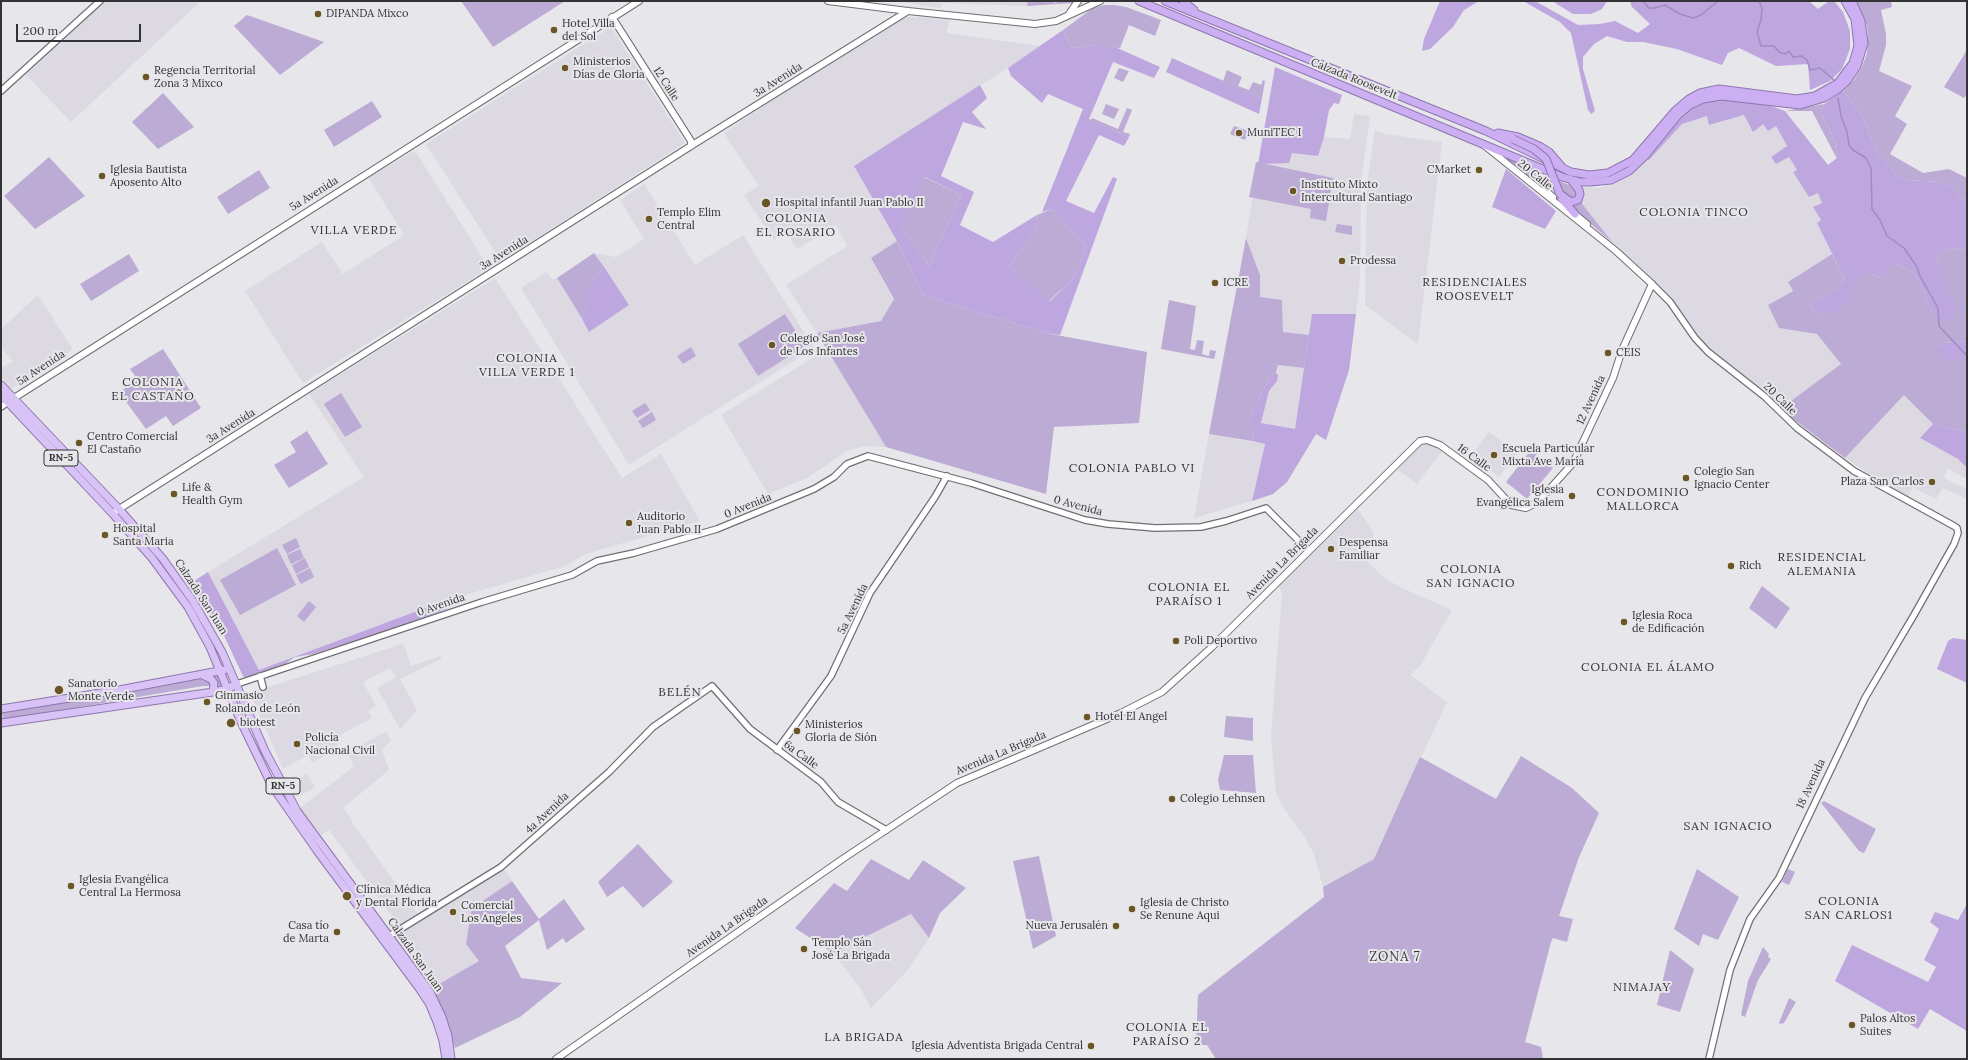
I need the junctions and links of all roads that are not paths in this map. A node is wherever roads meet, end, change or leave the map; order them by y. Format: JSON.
{"nodes":[{"id":1,"x":100,"y":1,"type":"edge"},
{"id":2,"x":639,"y":1,"type":"edge"},
{"id":3,"x":828,"y":1,"type":"edge"},
{"id":4,"x":1078,"y":1,"type":"edge"},
{"id":5,"x":1100,"y":1,"type":"edge"},
{"id":6,"x":1139,"y":1,"type":"edge"},
{"id":7,"x":1165,"y":1,"type":"edge"},
{"id":8,"x":1183,"y":1,"type":"edge"},
{"id":9,"x":1845,"y":1,"type":"edge"},
{"id":10,"x":1852,"y":1,"type":"edge"},
{"id":11,"x":1092,"y":2,"type":"edge"},
{"id":12,"x":886,"y":8,"type":"junction"},
{"id":13,"x":908,"y":11,"type":"junction"},
{"id":14,"x":1201,"y":15,"type":"junction"},
{"id":15,"x":612,"y":17,"type":"junction"},
{"id":16,"x":1067,"y":17,"type":"junction"},
{"id":17,"x":886,"y":24,"type":"junction"},
{"id":18,"x":1302,"y":69,"type":"junction"},
{"id":19,"x":1,"y":92,"type":"edge"},
{"id":20,"x":1412,"y":101,"type":"junction"},
{"id":21,"x":1486,"y":131,"type":"junction"},
{"id":22,"x":1498,"y":133,"type":"junction"},
{"id":23,"x":1480,"y":143,"type":"junction"},
{"id":24,"x":692,"y":144,"type":"junction"},
{"id":25,"x":1564,"y":169,"type":"junction"},
{"id":26,"x":1562,"y":177,"type":"junction"},
{"id":27,"x":1572,"y":180,"type":"junction"},
{"id":28,"x":1559,"y":193,"type":"junction"},
{"id":29,"x":1575,"y":214,"type":"junction"},
{"id":30,"x":1616,"y":251,"type":"junction"},
{"id":31,"x":1652,"y":284,"type":"junction"},
{"id":32,"x":1,"y":386,"type":"edge"},
{"id":33,"x":1,"y":395,"type":"edge"},
{"id":34,"x":10,"y":400,"type":"junction"},
{"id":35,"x":1,"y":407,"type":"edge"},
{"id":36,"x":1428,"y":440,"type":"joint"},
{"id":37,"x":947,"y":476,"type":"junction"},
{"id":38,"x":1526,"y":508,"type":"joint"},
{"id":39,"x":116,"y":512,"type":"junction"},
{"id":40,"x":1957,"y":528,"type":"joint"},
{"id":41,"x":1308,"y":550,"type":"junction"},
{"id":42,"x":230,"y":668,"type":"junction"},
{"id":43,"x":221,"y":671,"type":"junction"},
{"id":44,"x":203,"y":675,"type":"junction"},
{"id":45,"x":260,"y":676,"type":"junction"},
{"id":46,"x":237,"y":684,"type":"junction"},
{"id":47,"x":712,"y":686,"type":"joint"},
{"id":48,"x":263,"y":687,"type":"dead end"},
{"id":49,"x":227,"y":689,"type":"junction"},
{"id":50,"x":213,"y":692,"type":"junction"},
{"id":51,"x":1,"y":709,"type":"edge"},
{"id":52,"x":1,"y":723,"type":"edge"},
{"id":53,"x":777,"y":750,"type":"junction"},
{"id":54,"x":272,"y":786,"type":"junction"},
{"id":55,"x":293,"y":803,"type":"junction"},
{"id":56,"x":886,"y":830,"type":"junction"},
{"id":57,"x":369,"y":919,"type":"junction"},
{"id":58,"x":380,"y":924,"type":"junction"},
{"id":59,"x":386,"y":938,"type":"junction"},
{"id":60,"x":446,"y":1059,"type":"edge"},
{"id":61,"x":451,"y":1059,"type":"edge"},
{"id":62,"x":556,"y":1059,"type":"edge"},
{"id":63,"x":1709,"y":1059,"type":"edge"}],
"edges":[{"from":1,"to":19,"type":"street"},
{"from":2,"to":15,"type":"main road","name":"5a Avenida"},
{"from":3,"to":12,"type":"main road"},
{"from":4,"to":16,"type":"main road"},
{"from":5,"to":11,"type":"main road"},
{"from":6,"to":18,"type":"highway","name":"Calzada Roosevelt"},
{"from":7,"to":14,"type":"highway","name":"Calzada Roosevelt"},
{"from":8,"to":14,"type":"highway"},
{"from":9,"to":25,"type":"highway","name":"Calzada Roosevelt"},
{"from":10,"to":27,"type":"highway","name":"Calzada Roosevelt"},
{"from":11,"to":16,"type":"main road"},
{"from":12,"to":13,"type":"main road"},
{"from":12,"to":17,"type":"main road"},
{"from":13,"to":16,"type":"main road"},
{"from":13,"to":17,"type":"main road","name":"3a Avenida"},
{"from":14,"to":20,"type":"highway","name":"Calzada Roosevelt"},
{"from":15,"to":24,"type":"main road","name":"12 Calle"},
{"from":15,"to":34,"type":"main road","name":"5a Avenida"},
{"from":17,"to":24,"type":"main road","name":"3a Avenida"},
{"from":18,"to":20,"type":"highway"},
{"from":18,"to":23,"type":"highway","name":"Calzada Roosevelt"},
{"from":20,"to":21,"type":"highway","name":"Calzada Roosevelt"},
{"from":21,"to":22,"type":"highway"},
{"from":21,"to":25,"type":"highway","name":"Calzada Roosevelt"},
{"from":22,"to":25,"type":"highway"},
{"from":22,"to":28,"type":"highway","bridge":true},
{"from":23,"to":26,"type":"highway","name":"Calzada Roosevelt"},
{"from":23,"to":30,"type":"main road","name":"20 Calle"},
{"from":24,"to":39,"type":"main road","name":"3a Avenida"},
{"from":26,"to":27,"type":"highway","name":"Calzada Roosevelt"},
{"from":26,"to":29,"type":"main road","name":"20 Calle"},
{"from":27,"to":28,"type":"highway"},
{"from":28,"to":29,"type":"highway"},
{"from":29,"to":30,"type":"main road","name":"20 Calle"},
{"from":30,"to":31,"type":"main road","name":"20 Calle"},
{"from":31,"to":38,"type":"main road","name":"12 Avenida"},
{"from":31,"to":40,"type":"street","name":"20 Calle"},
{"from":32,"to":34,"type":"main road","name":"Calzada San Juan","number":"RN-5"},
{"from":33,"to":34,"type":"main road","name":"Calzada San Juan","number":"RN-5"},
{"from":34,"to":35,"type":"street","name":"5a Avenida"},
{"from":34,"to":39,"type":"main road","name":"Calzada San Juan","number":"RN-5"},
{"from":36,"to":38,"type":"main road","name":"16 Calle"},
{"from":36,"to":41,"type":"main road","name":"Avenida La Brigada"},
{"from":37,"to":41,"type":"street","name":"0 Avenida"},
{"from":37,"to":45,"type":"street","name":"0 Avenida"},
{"from":37,"to":53,"type":"street","name":"5a Avenida"},
{"from":39,"to":42,"type":"main road","name":"Calzada San Juan","number":"RN-5"},
{"from":39,"to":43,"type":"main road","name":"Calzada San Juan","number":"RN-5"},
{"from":40,"to":63,"type":"street","name":"18 Avenida"},
{"from":41,"to":56,"type":"main road","name":"Avenida La Brigada"},
{"from":42,"to":43,"type":"main road"},
{"from":42,"to":46,"type":"main road","name":"Calzada San Juan","number":"RN-5"},
{"from":43,"to":44,"type":"main road"},
{"from":43,"to":49,"type":"main road","name":"Calzada San Juan","number":"RN-5"},
{"from":44,"to":50,"type":"main road"},
{"from":44,"to":51,"type":"main road"},
{"from":45,"to":46,"type":"street","name":"0 Avenida"},
{"from":45,"to":48,"type":"street"},
{"from":46,"to":49,"type":"main road"},
{"from":46,"to":55,"type":"main road","name":"Calzada San Juan","number":"RN-5"},
{"from":47,"to":53,"type":"street","name":"6a Calle"},
{"from":47,"to":59,"type":"street","name":"4a Avenida"},
{"from":49,"to":50,"type":"main road"},
{"from":49,"to":54,"type":"main road","name":"Calzada San Juan","number":"RN-5"},
{"from":50,"to":52,"type":"main road"},
{"from":53,"to":56,"type":"street","name":"6a Calle"},
{"from":54,"to":55,"type":"main road"},
{"from":54,"to":57,"type":"main road","name":"Calzada San Juan","number":"RN-5"},
{"from":55,"to":58,"type":"main road","name":"Calzada San Juan","number":"RN-5"},
{"from":56,"to":62,"type":"main road","name":"Avenida La Brigada"},
{"from":57,"to":58,"type":"main road"},
{"from":57,"to":59,"type":"main road","name":"Calzada San Juan","number":"RN-5"},
{"from":58,"to":59,"type":"main road","name":"Calzada San Juan","number":"RN-5"},
{"from":59,"to":60,"type":"main road","name":"Calzada San Juan","number":"RN-5"},
{"from":59,"to":61,"type":"main road","name":"Calzada San Juan","number":"RN-5"}]}
